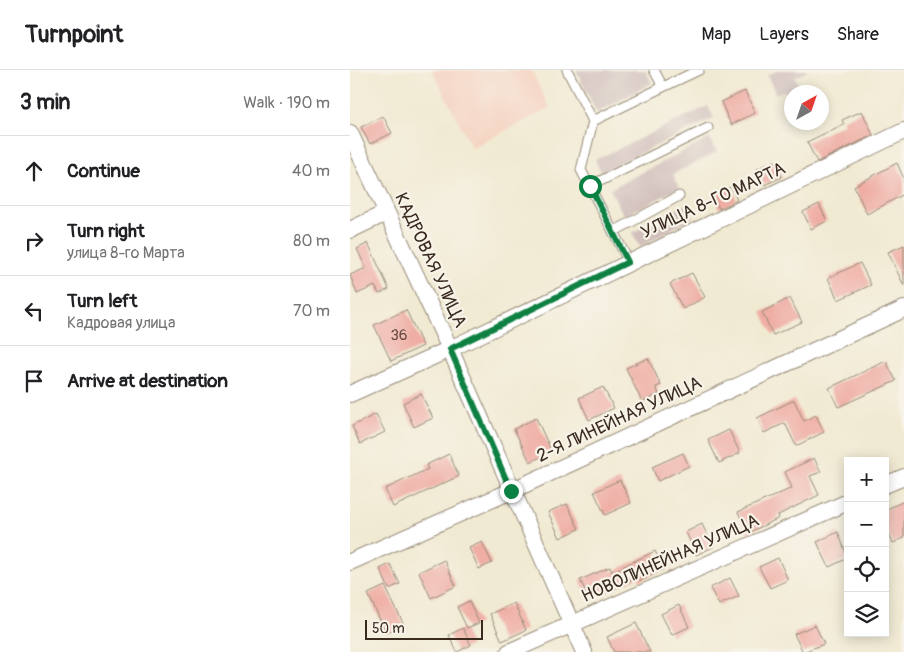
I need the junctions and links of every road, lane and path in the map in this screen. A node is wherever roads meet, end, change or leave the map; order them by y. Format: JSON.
{"nodes":[{"id":1,"x":567,"y":70,"type":"edge"},
{"id":2,"x":654,"y":70,"type":"edge"},
{"id":3,"x":699,"y":70,"type":"edge"},
{"id":4,"x":663,"y":87,"type":"junction"},
{"id":5,"x":593,"y":121,"type":"junction"},
{"id":6,"x":708,"y":128,"type":"dead end"},
{"id":7,"x":904,"y":131,"type":"edge"},
{"id":8,"x":350,"y":132,"type":"edge"},
{"id":9,"x":590,"y":186,"type":"junction"},
{"id":10,"x":679,"y":196,"type":"dead end"},
{"id":11,"x":386,"y":213,"type":"junction"},
{"id":12,"x":350,"y":230,"type":"edge"},
{"id":13,"x":613,"y":232,"type":"junction"},
{"id":14,"x":628,"y":262,"type":"junction"},
{"id":15,"x":904,"y":309,"type":"edge"},
{"id":16,"x":450,"y":349,"type":"junction"},
{"id":17,"x":350,"y":394,"type":"edge"},
{"id":18,"x":904,"y":477,"type":"edge"},
{"id":19,"x":889,"y":483,"type":"edge"},
{"id":20,"x":511,"y":491,"type":"junction"},
{"id":21,"x":844,"y":504,"type":"edge"},
{"id":22,"x":350,"y":562,"type":"edge"},
{"id":23,"x":571,"y":624,"type":"junction"},
{"id":24,"x":509,"y":652,"type":"edge"},
{"id":25,"x":584,"y":652,"type":"edge"}],
"edges":[{"from":1,"to":5,"type":"lane"},
{"from":2,"to":4,"type":"lane"},
{"from":3,"to":4,"type":"lane"},
{"from":4,"to":5,"type":"lane"},
{"from":5,"to":9,"type":"lane"},
{"from":6,"to":9,"type":"lane"},
{"from":7,"to":14,"type":"street","name":"УЛИЦА 8-ГО МАРТА"},
{"from":8,"to":11,"type":"street","name":"КАДРОВАЯ УЛИЦА"},
{"from":9,"to":13,"type":"lane"},
{"from":10,"to":13,"type":"lane"},
{"from":11,"to":12,"type":"street"},
{"from":11,"to":16,"type":"street","name":"КАДРОВАЯ УЛИЦА"},
{"from":13,"to":14,"type":"lane"},
{"from":14,"to":16,"type":"street","name":"УЛИЦА 8-ГО МАРТА"},
{"from":15,"to":20,"type":"street","name":"2-Я ЛИНЕЙНАЯ УЛИЦА"},
{"from":16,"to":17,"type":"street","name":"УЛИЦА 8-ГО МАРТА"},
{"from":16,"to":20,"type":"street","name":"КАДРОВАЯ УЛИЦА"},
{"from":18,"to":19,"type":"street"},
{"from":20,"to":22,"type":"street","name":"2-Я ЛИНЕЙНАЯ УЛИЦА"},
{"from":20,"to":23,"type":"street","name":"КАДРОВАЯ УЛИЦА"},
{"from":21,"to":23,"type":"street","name":"НОВОЛИНЕЙНАЯ УЛИЦА"},
{"from":23,"to":24,"type":"street","name":"НОВОЛИНЕЙНАЯ УЛИЦА"},
{"from":23,"to":25,"type":"street","name":"КАДРОВАЯ УЛИЦА"}]}
